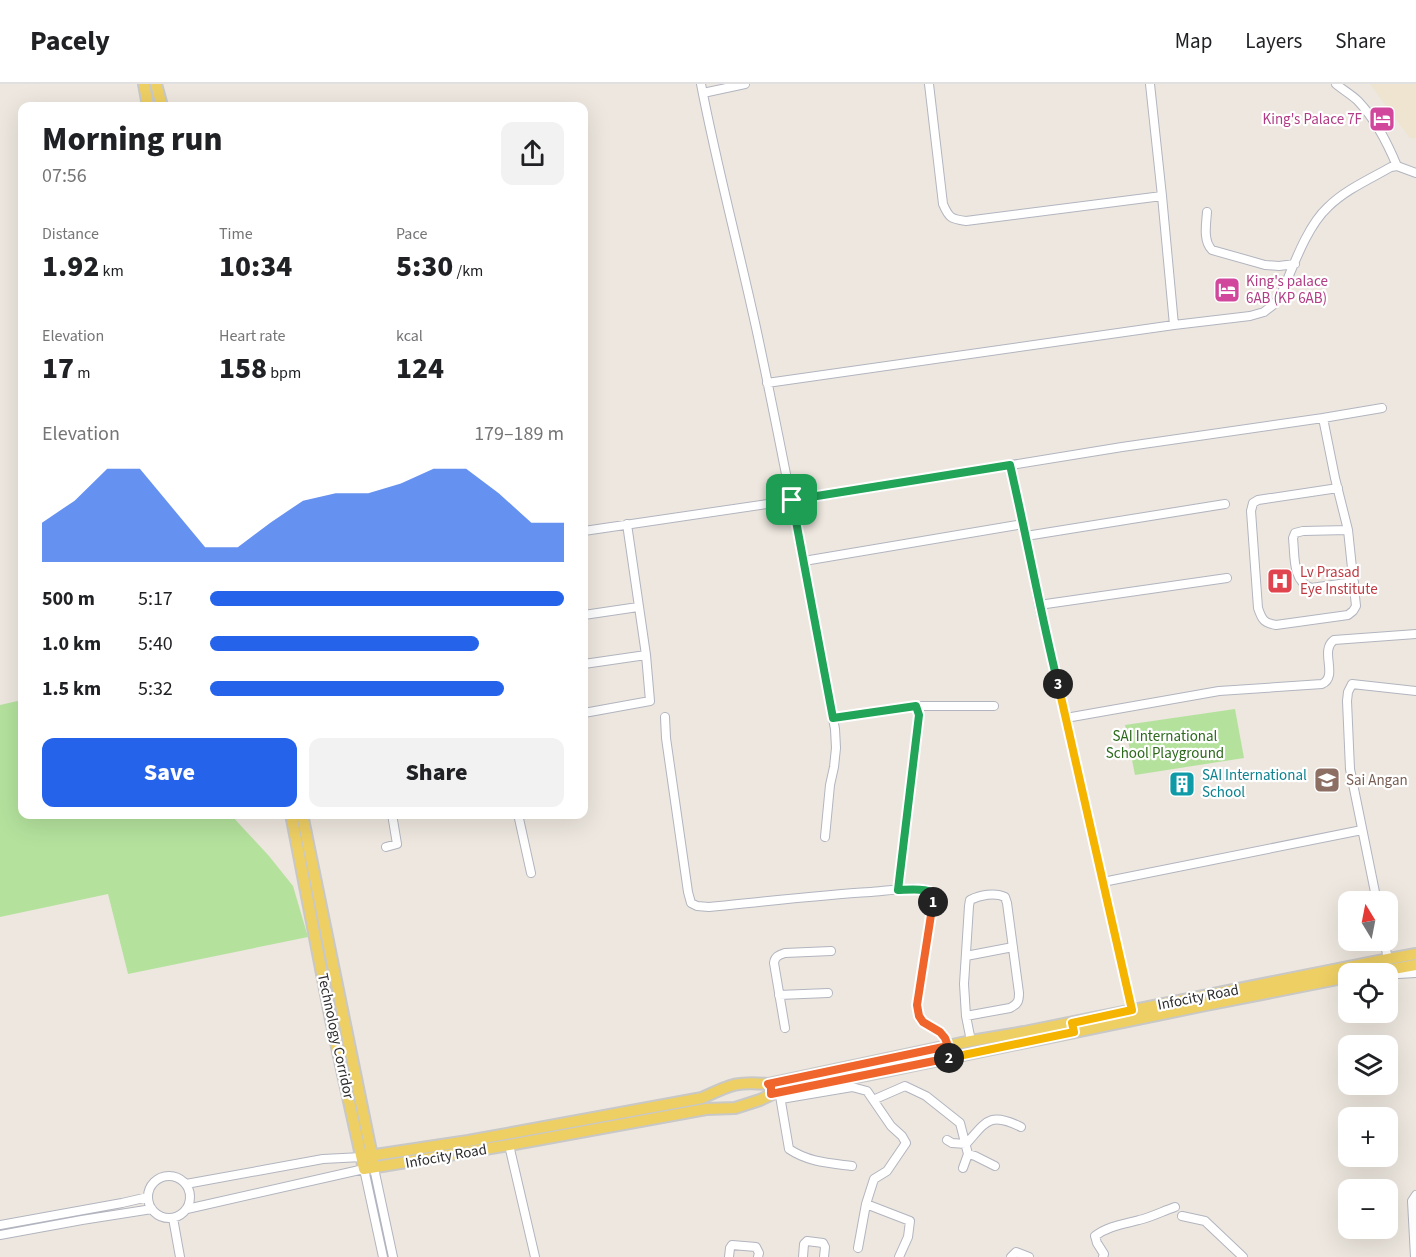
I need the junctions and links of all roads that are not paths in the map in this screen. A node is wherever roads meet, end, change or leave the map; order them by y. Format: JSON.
{"nodes":[{"id":1,"x":144,"y":84,"type":"edge"},
{"id":2,"x":156,"y":84,"type":"edge"},
{"id":3,"x":701,"y":84,"type":"edge"},
{"id":4,"x":745,"y":84,"type":"edge"},
{"id":5,"x":929,"y":84,"type":"edge"},
{"id":6,"x":1150,"y":84,"type":"edge"},
{"id":7,"x":1336,"y":84,"type":"edge"},
{"id":8,"x":703,"y":93,"type":"junction"},
{"id":9,"x":147,"y":102,"type":"edge"},
{"id":10,"x":161,"y":102,"type":"edge"},
{"id":11,"x":1397,"y":166,"type":"junction"},
{"id":12,"x":1416,"y":173,"type":"edge"},
{"id":13,"x":1162,"y":196,"type":"junction"},
{"id":14,"x":1207,"y":212,"type":"dead end"},
{"id":15,"x":1295,"y":264,"type":"junction"},
{"id":16,"x":1174,"y":325,"type":"junction"},
{"id":17,"x":767,"y":383,"type":"junction"},
{"id":18,"x":1382,"y":408,"type":"dead end"},
{"id":19,"x":1323,"y":418,"type":"junction"},
{"id":20,"x":1010,"y":465,"type":"junction"},
{"id":21,"x":1338,"y":488,"type":"junction"},
{"id":22,"x":792,"y":500,"type":"junction"},
{"id":23,"x":1226,"y":504,"type":"dead end"},
{"id":24,"x":627,"y":524,"type":"junction"},
{"id":25,"x":1023,"y":524,"type":"junction"},
{"id":26,"x":588,"y":530,"type":"edge"},
{"id":27,"x":1348,"y":530,"type":"junction"},
{"id":28,"x":1026,"y":536,"type":"junction"},
{"id":29,"x":804,"y":561,"type":"junction"},
{"id":30,"x":1227,"y":578,"type":"dead end"},
{"id":31,"x":1354,"y":582,"type":"junction"},
{"id":32,"x":1039,"y":604,"type":"junction"},
{"id":33,"x":638,"y":607,"type":"junction"},
{"id":34,"x":588,"y":614,"type":"edge"},
{"id":35,"x":1416,"y":634,"type":"edge"},
{"id":36,"x":646,"y":655,"type":"junction"},
{"id":37,"x":588,"y":663,"type":"edge"},
{"id":38,"x":1416,"y":691,"type":"edge"},
{"id":39,"x":916,"y":706,"type":"junction"},
{"id":40,"x":994,"y":706,"type":"dead end"},
{"id":41,"x":588,"y":712,"type":"edge"},
{"id":42,"x":665,"y":717,"type":"dead end"},
{"id":43,"x":833,"y":718,"type":"junction"},
{"id":44,"x":1066,"y":718,"type":"junction"},
{"id":45,"x":292,"y":819,"type":"edge"},
{"id":46,"x":303,"y":819,"type":"edge"},
{"id":47,"x":393,"y":819,"type":"edge"},
{"id":48,"x":519,"y":819,"type":"edge"},
{"id":49,"x":1362,"y":830,"type":"junction"},
{"id":50,"x":825,"y":837,"type":"dead end"},
{"id":51,"x":386,"y":847,"type":"dead end"},
{"id":52,"x":531,"y":873,"type":"dead end"},
{"id":53,"x":1103,"y":882,"type":"junction"},
{"id":54,"x":898,"y":890,"type":"junction"},
{"id":55,"x":1375,"y":891,"type":"edge"},
{"id":56,"x":1013,"y":947,"type":"junction"},
{"id":57,"x":831,"y":951,"type":"dead end"},
{"id":58,"x":1386,"y":951,"type":"edge"},
{"id":59,"x":1416,"y":954,"type":"edge"},
{"id":60,"x":966,"y":956,"type":"junction"},
{"id":61,"x":1388,"y":958,"type":"junction"},
{"id":62,"x":1416,"y":965,"type":"edge"},
{"id":63,"x":1398,"y":968,"type":"edge"},
{"id":64,"x":1416,"y":973,"type":"edge"},
{"id":65,"x":1398,"y":974,"type":"edge"},
{"id":66,"x":1338,"y":978,"type":"edge"},
{"id":67,"x":1313,"y":979,"type":"junction"},
{"id":68,"x":828,"y":993,"type":"dead end"},
{"id":69,"x":779,"y":995,"type":"junction"},
{"id":70,"x":1132,"y":1010,"type":"junction"},
{"id":71,"x":966,"y":1016,"type":"junction"},
{"id":72,"x":785,"y":1028,"type":"dead end"},
{"id":73,"x":1073,"y":1028,"type":"junction"},
{"id":74,"x":971,"y":1041,"type":"junction"},
{"id":75,"x":948,"y":1046,"type":"junction"},
{"id":76,"x":775,"y":1092,"type":"junction"},
{"id":77,"x":873,"y":1100,"type":"junction"},
{"id":78,"x":704,"y":1104,"type":"junction"},
{"id":79,"x":1021,"y":1127,"type":"dead end"},
{"id":80,"x":947,"y":1140,"type":"dead end"},
{"id":81,"x":966,"y":1144,"type":"junction"},
{"id":82,"x":509,"y":1145,"type":"junction"},
{"id":83,"x":968,"y":1154,"type":"junction"},
{"id":84,"x":368,"y":1163,"type":"junction"},
{"id":85,"x":852,"y":1166,"type":"dead end"},
{"id":86,"x":995,"y":1167,"type":"dead end"},
{"id":87,"x":963,"y":1168,"type":"dead end"},
{"id":88,"x":186,"y":1184,"type":"junction"},
{"id":89,"x":1416,"y":1195,"type":"edge"},
{"id":90,"x":148,"y":1197,"type":"junction"},
{"id":91,"x":866,"y":1204,"type":"junction"},
{"id":92,"x":1175,"y":1207,"type":"dead end"},
{"id":93,"x":152,"y":1209,"type":"junction"},
{"id":94,"x":187,"y":1209,"type":"junction"},
{"id":95,"x":1182,"y":1216,"type":"dead end"},
{"id":96,"x":173,"y":1218,"type":"junction"},
{"id":97,"x":0,"y":1226,"type":"edge"},
{"id":98,"x":0,"y":1235,"type":"edge"},
{"id":99,"x":858,"y":1248,"type":"dead end"},
{"id":100,"x":180,"y":1257,"type":"edge"},
{"id":101,"x":383,"y":1257,"type":"edge"},
{"id":102,"x":393,"y":1257,"type":"edge"},
{"id":103,"x":535,"y":1257,"type":"edge"},
{"id":104,"x":729,"y":1257,"type":"edge"},
{"id":105,"x":758,"y":1257,"type":"edge"},
{"id":106,"x":803,"y":1257,"type":"edge"},
{"id":107,"x":824,"y":1257,"type":"edge"},
{"id":108,"x":899,"y":1257,"type":"edge"},
{"id":109,"x":1011,"y":1257,"type":"edge"},
{"id":110,"x":1029,"y":1257,"type":"edge"},
{"id":111,"x":1103,"y":1257,"type":"edge"},
{"id":112,"x":1243,"y":1257,"type":"edge"},
{"id":113,"x":1415,"y":1257,"type":"edge"}],
"edges":[{"from":1,"to":9,"type":"main road"},
{"from":2,"to":10,"type":"main road"},
{"from":3,"to":8,"type":"street"},
{"from":4,"to":8,"type":"street"},
{"from":5,"to":13,"type":"street"},
{"from":6,"to":13,"type":"street"},
{"from":7,"to":11,"type":"street"},
{"from":8,"to":17,"type":"street"},
{"from":11,"to":12,"type":"street"},
{"from":11,"to":15,"type":"street"},
{"from":13,"to":16,"type":"street"},
{"from":14,"to":15,"type":"street"},
{"from":15,"to":16,"type":"street"},
{"from":16,"to":17,"type":"street"},
{"from":17,"to":22,"type":"street"},
{"from":18,"to":19,"type":"street"},
{"from":19,"to":20,"type":"street"},
{"from":19,"to":21,"type":"street"},
{"from":20,"to":22,"type":"street"},
{"from":20,"to":25,"type":"street"},
{"from":21,"to":27,"type":"street"},
{"from":21,"to":31,"type":"street"},
{"from":22,"to":24,"type":"street"},
{"from":22,"to":29,"type":"street"},
{"from":23,"to":28,"type":"street"},
{"from":24,"to":26,"type":"street"},
{"from":24,"to":33,"type":"street"},
{"from":25,"to":28,"type":"street"},
{"from":25,"to":29,"type":"street"},
{"from":27,"to":31,"type":"street"},
{"from":27,"to":31,"type":"street"},
{"from":28,"to":32,"type":"street"},
{"from":29,"to":43,"type":"street"},
{"from":30,"to":32,"type":"street"},
{"from":32,"to":44,"type":"street"},
{"from":33,"to":34,"type":"street"},
{"from":33,"to":36,"type":"street"},
{"from":35,"to":44,"type":"street"},
{"from":36,"to":37,"type":"street"},
{"from":36,"to":41,"type":"street"},
{"from":38,"to":49,"type":"street"},
{"from":39,"to":40,"type":"street"},
{"from":39,"to":43,"type":"street"},
{"from":39,"to":54,"type":"street"},
{"from":42,"to":54,"type":"street"},
{"from":43,"to":50,"type":"street"},
{"from":44,"to":53,"type":"street"},
{"from":45,"to":84,"type":"main road","name":"Technology Corridor"},
{"from":46,"to":84,"type":"main road"},
{"from":47,"to":51,"type":"street"},
{"from":48,"to":52,"type":"street"},
{"from":49,"to":53,"type":"street"},
{"from":49,"to":55,"type":"street"},
{"from":53,"to":70,"type":"street"},
{"from":54,"to":75,"type":"street"},
{"from":56,"to":60,"type":"street"},
{"from":56,"to":60,"type":"street"},
{"from":56,"to":71,"type":"street"},
{"from":57,"to":69,"type":"street"},
{"from":58,"to":61,"type":"street"},
{"from":59,"to":61,"type":"main road","name":"Infocity Road"},
{"from":60,"to":71,"type":"street"},
{"from":61,"to":67,"type":"main road","name":"Infocity Road"},
{"from":62,"to":63,"type":"main road"},
{"from":64,"to":65,"type":"street"},
{"from":66,"to":67,"type":"main road","name":"Infocity Road"},
{"from":67,"to":70,"type":"main road","name":"Infocity Road"},
{"from":67,"to":73,"type":"main road","name":"Infocity Road"},
{"from":68,"to":69,"type":"street"},
{"from":69,"to":72,"type":"street"},
{"from":70,"to":73,"type":"main road","name":"Infocity Road"},
{"from":71,"to":74,"type":"street"},
{"from":73,"to":74,"type":"main road","name":"Infocity Road"},
{"from":73,"to":76,"type":"main road","name":"Infocity Road"},
{"from":74,"to":75,"type":"main road","name":"Infocity Road"},
{"from":75,"to":76,"type":"main road","name":"Infocity Road"},
{"from":76,"to":77,"type":"street"},
{"from":76,"to":78,"type":"main road","name":"Infocity Road"},
{"from":76,"to":78,"type":"main road","name":"Infocity Road"},
{"from":76,"to":85,"type":"street"},
{"from":77,"to":81,"type":"street"},
{"from":77,"to":91,"type":"street"},
{"from":78,"to":82,"type":"main road","name":"Infocity Road"},
{"from":78,"to":84,"type":"main road","name":"Infocity Road"},
{"from":79,"to":81,"type":"street"},
{"from":80,"to":81,"type":"street"},
{"from":81,"to":83,"type":"street"},
{"from":82,"to":84,"type":"main road","name":"Infocity Road"},
{"from":82,"to":103,"type":"street"},
{"from":83,"to":86,"type":"street"},
{"from":83,"to":87,"type":"street"},
{"from":84,"to":88,"type":"street","name":"Infocity Road"},
{"from":84,"to":94,"type":"street","name":"Infocity Road"},
{"from":84,"to":101,"type":"street","name":"Technology Corridor"},
{"from":84,"to":102,"type":"street"},
{"from":88,"to":90,"type":"street"},
{"from":88,"to":94,"type":"street"},
{"from":89,"to":113,"type":"street"},
{"from":90,"to":93,"type":"street"},
{"from":90,"to":97,"type":"street"},
{"from":91,"to":99,"type":"street"},
{"from":91,"to":108,"type":"street"},
{"from":92,"to":111,"type":"street"},
{"from":93,"to":96,"type":"street"},
{"from":93,"to":98,"type":"street"},
{"from":94,"to":96,"type":"street"},
{"from":95,"to":112,"type":"street"},
{"from":96,"to":100,"type":"street"},
{"from":104,"to":105,"type":"street"},
{"from":106,"to":107,"type":"street"},
{"from":109,"to":110,"type":"street"}]}
